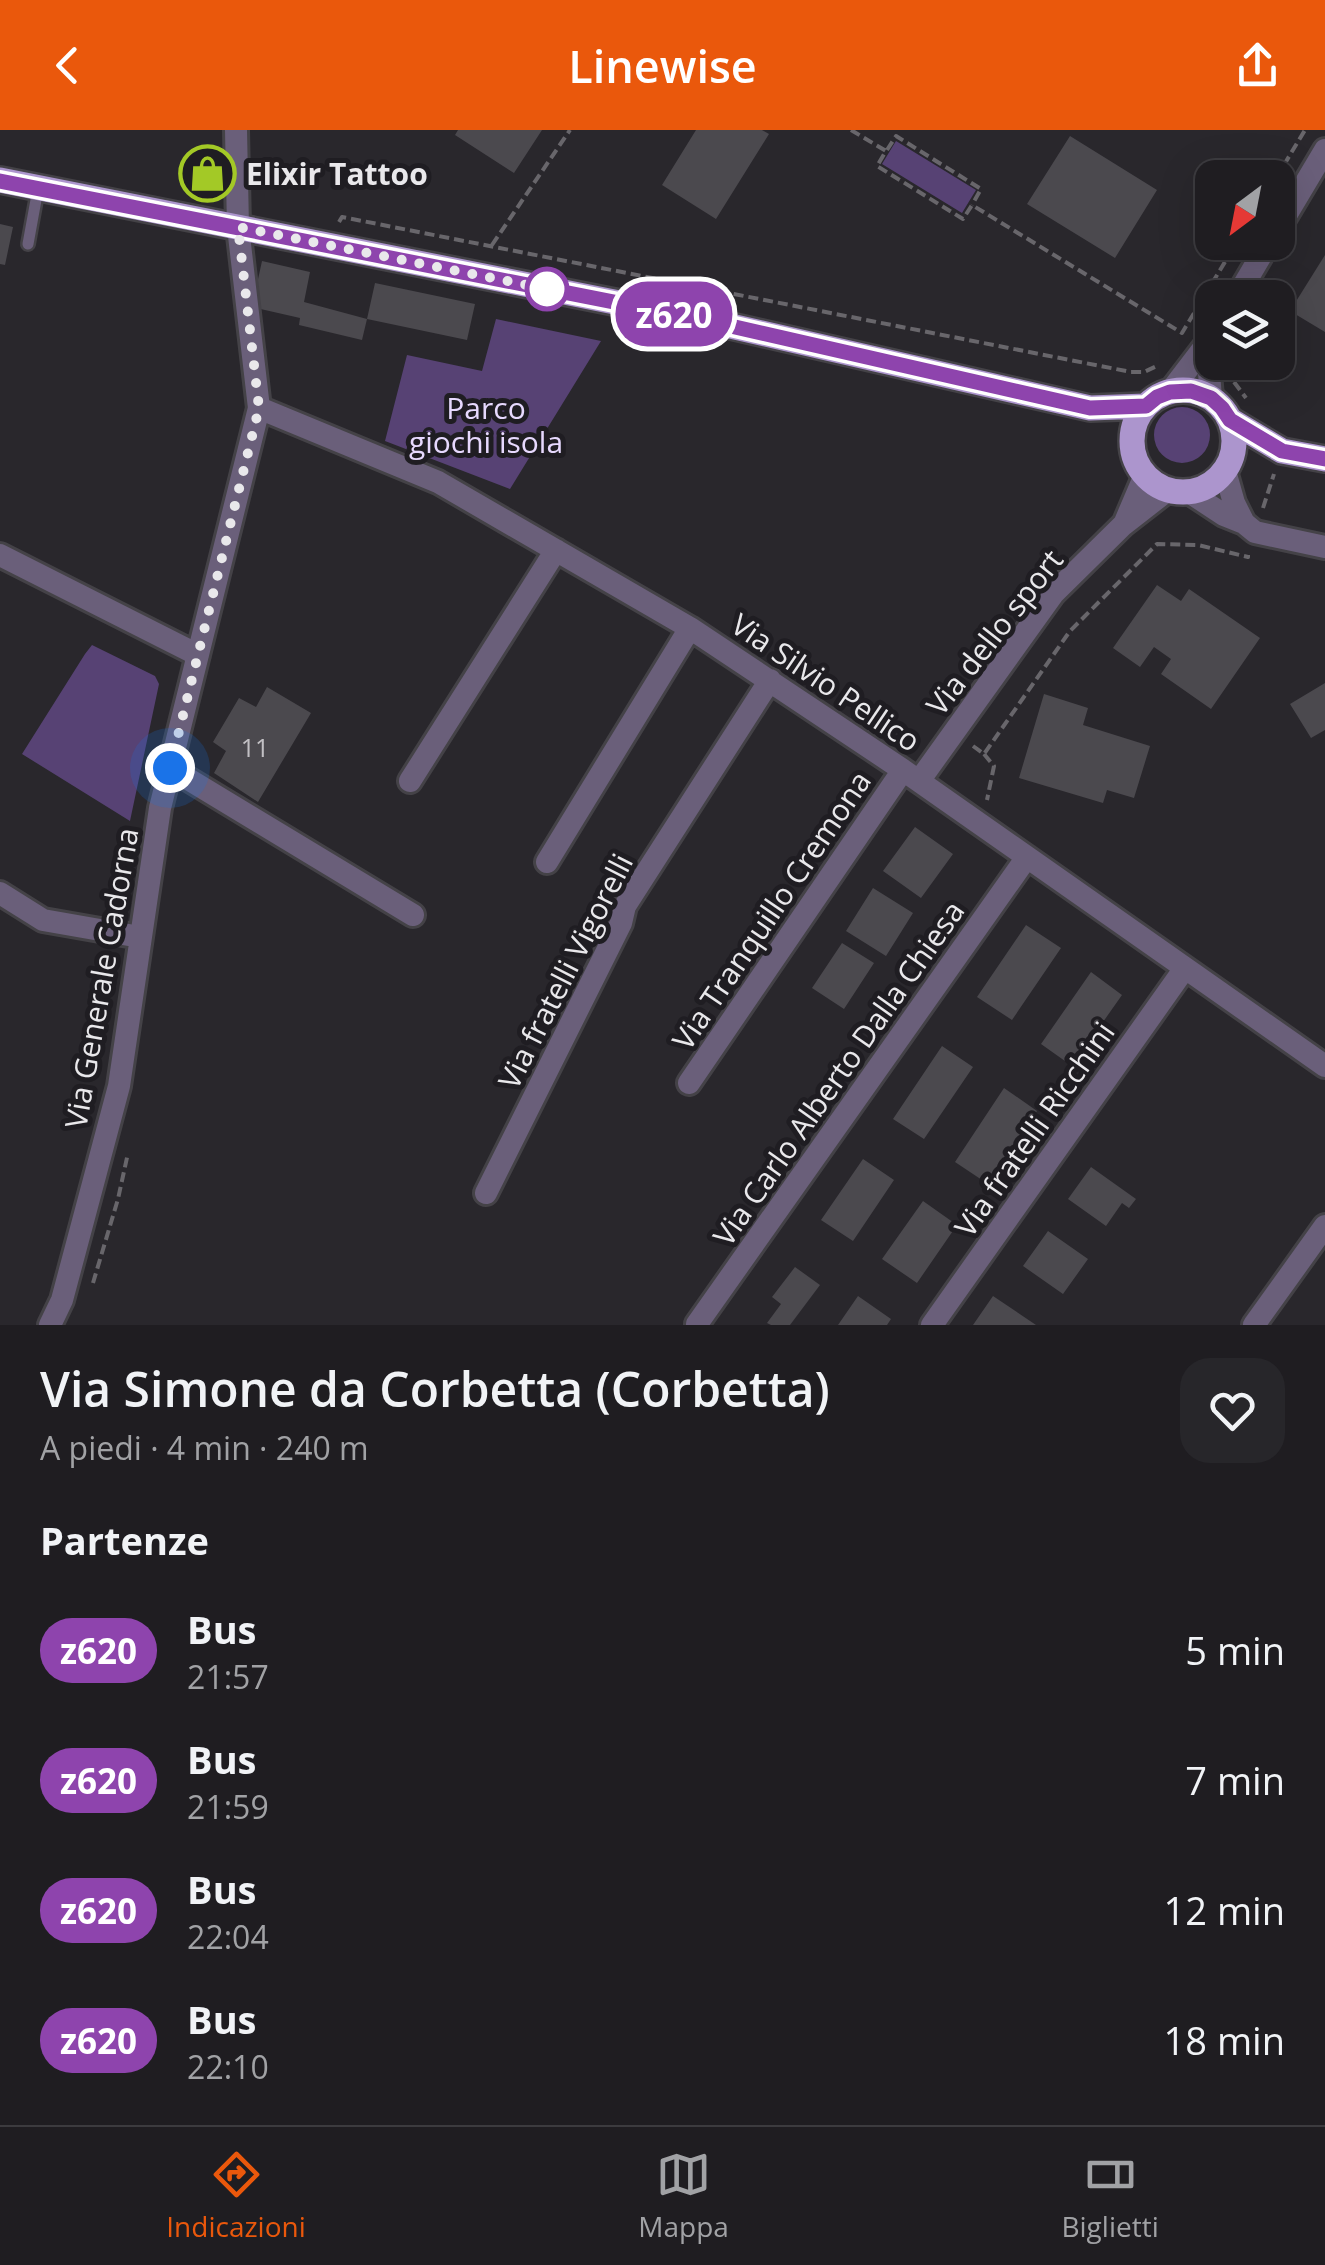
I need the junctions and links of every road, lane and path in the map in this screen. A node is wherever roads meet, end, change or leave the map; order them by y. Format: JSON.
{"nodes":[{"id":1,"x":236,"y":130,"type":"edge"},
{"id":2,"x":570,"y":130,"type":"edge"},
{"id":3,"x":851,"y":130,"type":"edge"},
{"id":4,"x":1304,"y":130,"type":"edge"},
{"id":5,"x":1325,"y":150,"type":"edge"},
{"id":6,"x":886,"y":151,"type":"junction"},
{"id":7,"x":1286,"y":160,"type":"edge"},
{"id":8,"x":0,"y":180,"type":"edge"},
{"id":9,"x":38,"y":188,"type":"junction"},
{"id":10,"x":1295,"y":200,"type":"edge"},
{"id":11,"x":972,"y":205,"type":"junction"},
{"id":12,"x":238,"y":227,"type":"junction"},
{"id":13,"x":28,"y":244,"type":"dead end"},
{"id":14,"x":329,"y":245,"type":"junction"},
{"id":15,"x":492,"y":245,"type":"junction"},
{"id":16,"x":1226,"y":260,"type":"edge"},
{"id":17,"x":1182,"y":334,"type":"junction"},
{"id":18,"x":1176,"y":344,"type":"dead end"},
{"id":19,"x":1195,"y":361,"type":"edge"},
{"id":20,"x":1162,"y":363,"type":"dead end"},
{"id":21,"x":1211,"y":380,"type":"edge"},
{"id":22,"x":1232,"y":380,"type":"dead end"},
{"id":23,"x":1170,"y":392,"type":"junction"},
{"id":24,"x":1211,"y":398,"type":"junction"},
{"id":25,"x":1146,"y":406,"type":"junction"},
{"id":26,"x":259,"y":408,"type":"junction"},
{"id":27,"x":1090,"y":408,"type":"junction"},
{"id":28,"x":1240,"y":412,"type":"junction"},
{"id":29,"x":1132,"y":440,"type":"junction"},
{"id":30,"x":1282,"y":451,"type":"junction"},
{"id":31,"x":1325,"y":459,"type":"edge"},
{"id":32,"x":1227,"y":468,"type":"junction"},
{"id":33,"x":1145,"y":474,"type":"junction"},
{"id":34,"x":1178,"y":491,"type":"junction"},
{"id":35,"x":1123,"y":526,"type":"junction"},
{"id":36,"x":1249,"y":528,"type":"junction"},
{"id":37,"x":1324,"y":548,"type":"edge"},
{"id":38,"x":556,"y":550,"type":"junction"},
{"id":39,"x":0,"y":555,"type":"edge"},
{"id":40,"x":690,"y":628,"type":"junction"},
{"id":41,"x":198,"y":655,"type":"junction"},
{"id":42,"x":770,"y":680,"type":"junction"},
{"id":43,"x":954,"y":732,"type":"junction"},
{"id":44,"x":170,"y":768,"type":"junction"},
{"id":45,"x":911,"y":776,"type":"junction"},
{"id":46,"x":410,"y":781,"type":"dead end"},
{"id":47,"x":1028,"y":858,"type":"junction"},
{"id":48,"x":547,"y":862,"type":"dead end"},
{"id":49,"x":0,"y":893,"type":"edge"},
{"id":50,"x":413,"y":916,"type":"dead end"},
{"id":51,"x":140,"y":938,"type":"junction"},
{"id":52,"x":1185,"y":968,"type":"junction"},
{"id":53,"x":1325,"y":1066,"type":"edge"},
{"id":54,"x":689,"y":1083,"type":"dead end"},
{"id":55,"x":486,"y":1193,"type":"dead end"},
{"id":56,"x":1325,"y":1226,"type":"edge"},
{"id":57,"x":50,"y":1325,"type":"edge"},
{"id":58,"x":698,"y":1325,"type":"edge"},
{"id":59,"x":932,"y":1325,"type":"edge"},
{"id":60,"x":1254,"y":1325,"type":"edge"}],
"edges":[{"from":1,"to":12,"type":"street","name":"Via Generale Cadorna"},
{"from":2,"to":15,"type":"path"},
{"from":3,"to":6,"type":"path"},
{"from":4,"to":7,"type":"path"},
{"from":5,"to":10,"type":"street"},
{"from":6,"to":11,"type":"path"},
{"from":6,"to":11,"type":"path"},
{"from":8,"to":9,"type":"main road"},
{"from":9,"to":12,"type":"main road"},
{"from":9,"to":13,"type":"lane"},
{"from":11,"to":17,"type":"path"},
{"from":12,"to":14,"type":"main road"},
{"from":12,"to":26,"type":"street","name":"Via Generale Cadorna"},
{"from":14,"to":15,"type":"path"},
{"from":14,"to":27,"type":"main road"},
{"from":15,"to":20,"type":"path"},
{"from":16,"to":17,"type":"path"},
{"from":17,"to":18,"type":"path"},
{"from":19,"to":23,"type":"street"},
{"from":21,"to":24,"type":"street"},
{"from":22,"to":28,"type":"path"},
{"from":23,"to":24,"type":"main road"},
{"from":23,"to":25,"type":"main road"},
{"from":24,"to":28,"type":"main road"},
{"from":25,"to":27,"type":"main road"},
{"from":25,"to":29,"type":"main road"},
{"from":26,"to":38,"type":"street","name":"Via Silvio Pellico"},
{"from":26,"to":41,"type":"street","name":"Via Generale Cadorna"},
{"from":27,"to":29,"type":"main road"},
{"from":28,"to":30,"type":"main road"},
{"from":28,"to":32,"type":"main road"},
{"from":29,"to":33,"type":"main road"},
{"from":30,"to":31,"type":"main road"},
{"from":30,"to":32,"type":"main road"},
{"from":30,"to":36,"type":"path"},
{"from":32,"to":34,"type":"main road"},
{"from":32,"to":36,"type":"street"},
{"from":33,"to":34,"type":"main road"},
{"from":33,"to":35,"type":"street","name":"Via dello sport"},
{"from":34,"to":35,"type":"street","name":"Via dello sport"},
{"from":34,"to":36,"type":"street"},
{"from":35,"to":43,"type":"street","name":"Via dello sport"},
{"from":36,"to":37,"type":"street"},
{"from":36,"to":43,"type":"path"},
{"from":38,"to":40,"type":"street","name":"Via Silvio Pellico"},
{"from":38,"to":46,"type":"street"},
{"from":39,"to":41,"type":"street"},
{"from":40,"to":42,"type":"street","name":"Via Silvio Pellico"},
{"from":40,"to":48,"type":"street"},
{"from":41,"to":44,"type":"street","name":"Via Generale Cadorna"},
{"from":42,"to":45,"type":"street","name":"Via Silvio Pellico"},
{"from":42,"to":55,"type":"street","name":"Via fratelli Vigorelli"},
{"from":43,"to":45,"type":"street","name":"Via dello sport"},
{"from":44,"to":50,"type":"street"},
{"from":44,"to":51,"type":"street","name":"Via Generale Cadorna"},
{"from":45,"to":47,"type":"street","name":"Via Silvio Pellico"},
{"from":45,"to":54,"type":"street","name":"Via Tranquillo Cremona"},
{"from":47,"to":52,"type":"street","name":"Via Silvio Pellico"},
{"from":47,"to":58,"type":"street","name":"Via Carlo Alberto Dalla Chiesa"},
{"from":49,"to":51,"type":"street"},
{"from":51,"to":57,"type":"street","name":"Via Generale Cadorna"},
{"from":52,"to":53,"type":"street","name":"Via Silvio Pellico"},
{"from":52,"to":59,"type":"street","name":"Via fratelli Ricchini"},
{"from":56,"to":60,"type":"street"}]}
